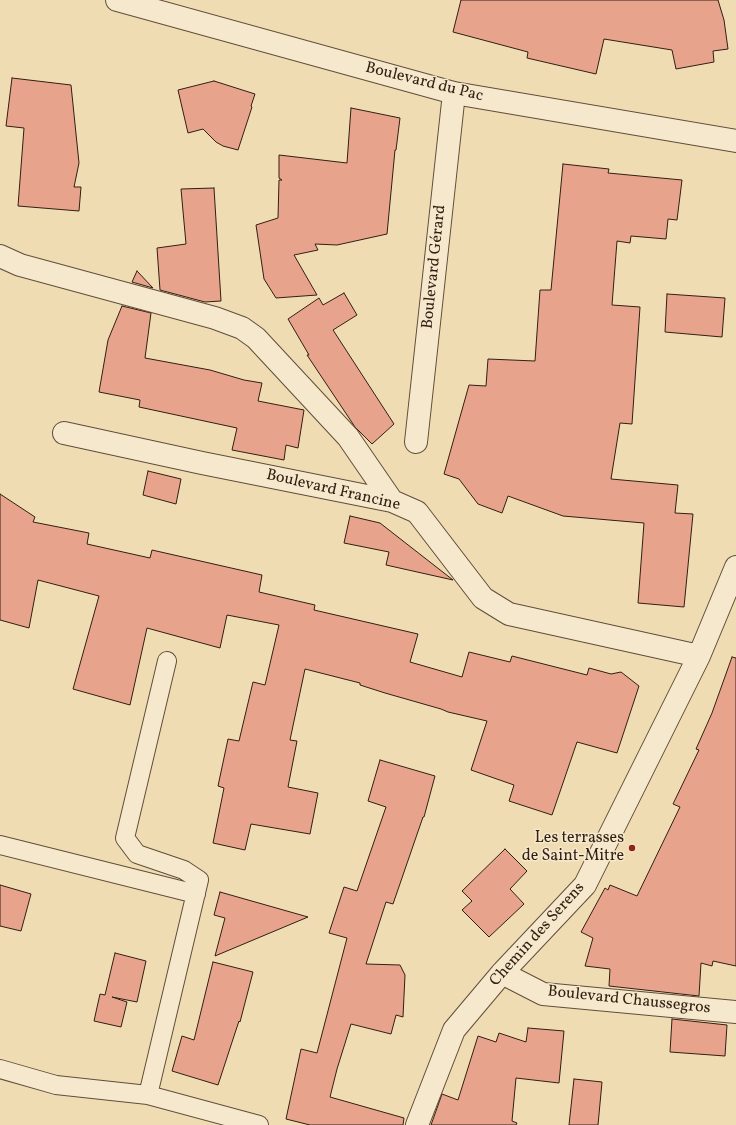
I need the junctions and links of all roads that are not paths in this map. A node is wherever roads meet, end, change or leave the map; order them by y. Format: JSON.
{"nodes":[{"id":1,"x":117,"y":0,"type":"edge"},
{"id":2,"x":454,"y":93,"type":"junction"},
{"id":3,"x":736,"y":140,"type":"edge"},
{"id":4,"x":0,"y":256,"type":"edge"},
{"id":5,"x":64,"y":433,"type":"dead end"},
{"id":6,"x":416,"y":442,"type":"dead end"},
{"id":7,"x":392,"y":501,"type":"junction"},
{"id":8,"x":736,"y":567,"type":"edge"},
{"id":9,"x":699,"y":656,"type":"junction"},
{"id":10,"x":167,"y":661,"type":"dead end"},
{"id":11,"x":0,"y":845,"type":"edge"},
{"id":12,"x":196,"y":894,"type":"junction"},
{"id":13,"x":502,"y":973,"type":"junction"},
{"id":14,"x":736,"y":1012,"type":"edge"},
{"id":15,"x":0,"y":1069,"type":"edge"},
{"id":16,"x":148,"y":1095,"type":"junction"},
{"id":17,"x":259,"y":1125,"type":"edge"},
{"id":18,"x":417,"y":1125,"type":"edge"}],
"edges":[{"from":1,"to":2,"type":"street","name":"Boulevard du Pac"},
{"from":2,"to":3,"type":"street","name":"Boulevard du Pac"},
{"from":2,"to":6,"type":"street","name":"Boulevard Gérard"},
{"from":4,"to":7,"type":"street"},
{"from":5,"to":7,"type":"street","name":"Boulevard Francine"},
{"from":7,"to":9,"type":"street","name":"Boulevard Francine"},
{"from":8,"to":9,"type":"street","name":"Chemin des Serens"},
{"from":9,"to":13,"type":"street","name":"Chemin des Serens"},
{"from":10,"to":12,"type":"lane"},
{"from":11,"to":12,"type":"lane"},
{"from":12,"to":16,"type":"lane"},
{"from":13,"to":14,"type":"street","name":"Boulevard Chaussegros"},
{"from":13,"to":18,"type":"street","name":"Chemin des Serens"},
{"from":15,"to":16,"type":"lane"},
{"from":16,"to":17,"type":"lane"}]}
